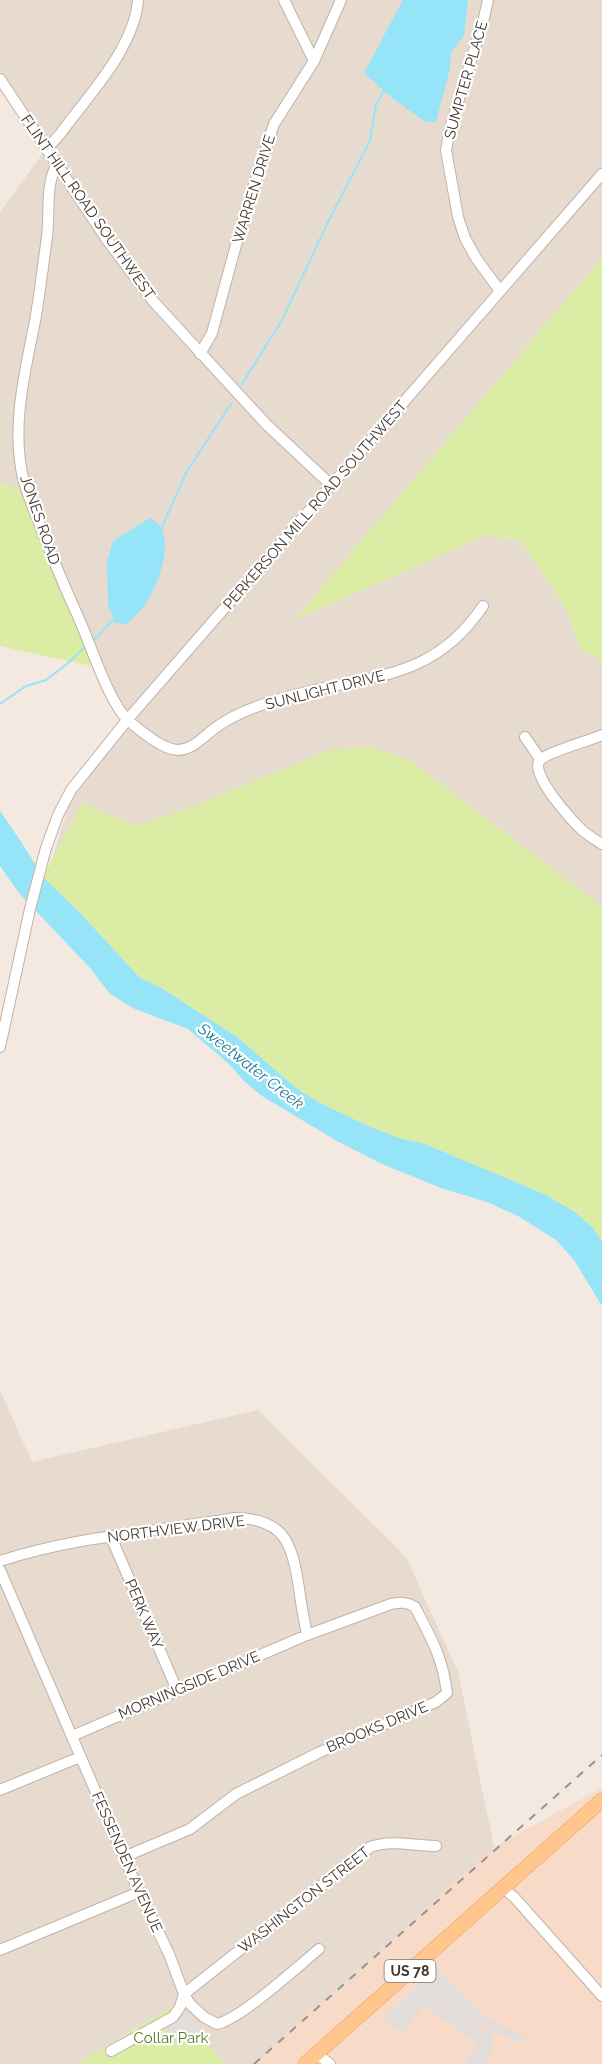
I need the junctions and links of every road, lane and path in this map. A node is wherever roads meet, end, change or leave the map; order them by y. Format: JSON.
{"nodes":[{"id":1,"x":138,"y":0,"type":"edge"},
{"id":2,"x":284,"y":0,"type":"edge"},
{"id":3,"x":341,"y":0,"type":"edge"},
{"id":4,"x":488,"y":0,"type":"edge"},
{"id":5,"x":314,"y":61,"type":"junction"},
{"id":6,"x":0,"y":79,"type":"edge"},
{"id":7,"x":46,"y":148,"type":"junction"},
{"id":8,"x":57,"y":164,"type":"junction"},
{"id":9,"x":602,"y":174,"type":"edge"},
{"id":10,"x":500,"y":291,"type":"junction"},
{"id":11,"x":200,"y":354,"type":"junction"},
{"id":12,"x":331,"y":485,"type":"junction"},
{"id":13,"x":483,"y":606,"type":"dead end"},
{"id":14,"x":128,"y":719,"type":"junction"},
{"id":15,"x":602,"y":735,"type":"edge"},
{"id":16,"x":525,"y":736,"type":"dead end"},
{"id":17,"x":540,"y":759,"type":"junction"},
{"id":18,"x":602,"y":844,"type":"edge"},
{"id":19,"x":0,"y":1047,"type":"edge"},
{"id":20,"x":111,"y":1537,"type":"junction"},
{"id":21,"x":0,"y":1561,"type":"edge"},
{"id":22,"x":0,"y":1570,"type":"edge"},
{"id":23,"x":307,"y":1635,"type":"junction"},
{"id":24,"x":177,"y":1690,"type":"junction"},
{"id":25,"x":72,"y":1736,"type":"junction"},
{"id":26,"x":80,"y":1757,"type":"junction"},
{"id":27,"x":1,"y":1786,"type":"edge"},
{"id":28,"x":602,"y":1800,"type":"edge"},
{"id":29,"x":436,"y":1845,"type":"dead end"},
{"id":30,"x":124,"y":1857,"type":"junction"},
{"id":31,"x":503,"y":1888,"type":"junction"},
{"id":32,"x":139,"y":1892,"type":"junction"},
{"id":33,"x":319,"y":1949,"type":"dead end"},
{"id":34,"x":0,"y":1950,"type":"edge"},
{"id":35,"x":184,"y":1994,"type":"junction"},
{"id":36,"x":602,"y":1996,"type":"edge"},
{"id":37,"x":111,"y":2051,"type":"dead end"},
{"id":38,"x":317,"y":2054,"type":"junction"},
{"id":39,"x":305,"y":2064,"type":"edge"},
{"id":40,"x":330,"y":2064,"type":"edge"}],
"edges":[{"from":1,"to":7,"type":"street"},
{"from":2,"to":5,"type":"street"},
{"from":3,"to":5,"type":"street","name":"WARREN DRIVE"},
{"from":4,"to":10,"type":"street","name":"SUMPTER PLACE"},
{"from":5,"to":11,"type":"street","name":"WARREN DRIVE"},
{"from":6,"to":7,"type":"street","name":"FLINT HILL ROAD SOUTHWEST"},
{"from":7,"to":8,"type":"street","name":"FLINT HILL ROAD SOUTHWEST"},
{"from":8,"to":11,"type":"street","name":"FLINT HILL ROAD SOUTHWEST"},
{"from":8,"to":14,"type":"street","name":"JONES ROAD"},
{"from":9,"to":10,"type":"street","name":"PERKERSON MILL ROAD SOUTHWEST"},
{"from":10,"to":12,"type":"street","name":"PERKERSON MILL ROAD SOUTHWEST"},
{"from":11,"to":12,"type":"street","name":"FLINT HILL ROAD SOUTHWEST"},
{"from":12,"to":14,"type":"street","name":"PERKERSON MILL ROAD SOUTHWEST"},
{"from":13,"to":14,"type":"street","name":"SUNLIGHT DRIVE"},
{"from":14,"to":19,"type":"street","name":"PERKERSON MILL ROAD SOUTHWEST"},
{"from":15,"to":17,"type":"street"},
{"from":16,"to":17,"type":"street"},
{"from":17,"to":18,"type":"street"},
{"from":20,"to":21,"type":"street","name":"NORTHVIEW DRIVE"},
{"from":20,"to":23,"type":"street","name":"NORTHVIEW DRIVE"},
{"from":20,"to":24,"type":"street","name":"PERK WAY"},
{"from":22,"to":25,"type":"street","name":"FESSENDEN AVENUE"},
{"from":23,"to":24,"type":"street","name":"MORNINGSIDE DRIVE"},
{"from":23,"to":30,"type":"street","name":"BROOKS DRIVE"},
{"from":24,"to":25,"type":"street","name":"MORNINGSIDE DRIVE"},
{"from":25,"to":26,"type":"street","name":"FESSENDEN AVENUE"},
{"from":26,"to":27,"type":"street"},
{"from":26,"to":30,"type":"street","name":"FESSENDEN AVENUE"},
{"from":28,"to":31,"type":"main road","number":"US 78"},
{"from":29,"to":35,"type":"street","name":"WASHINGTON STREET"},
{"from":30,"to":32,"type":"street","name":"FESSENDEN AVENUE"},
{"from":31,"to":36,"type":"street"},
{"from":31,"to":38,"type":"main road","number":"US 78"},
{"from":32,"to":34,"type":"street"},
{"from":32,"to":35,"type":"street","name":"FESSENDEN AVENUE"},
{"from":33,"to":35,"type":"street","name":"FESSENDEN AVENUE"},
{"from":35,"to":37,"type":"street"},
{"from":38,"to":39,"type":"main road","number":"US 78"},
{"from":38,"to":40,"type":"street"}]}
